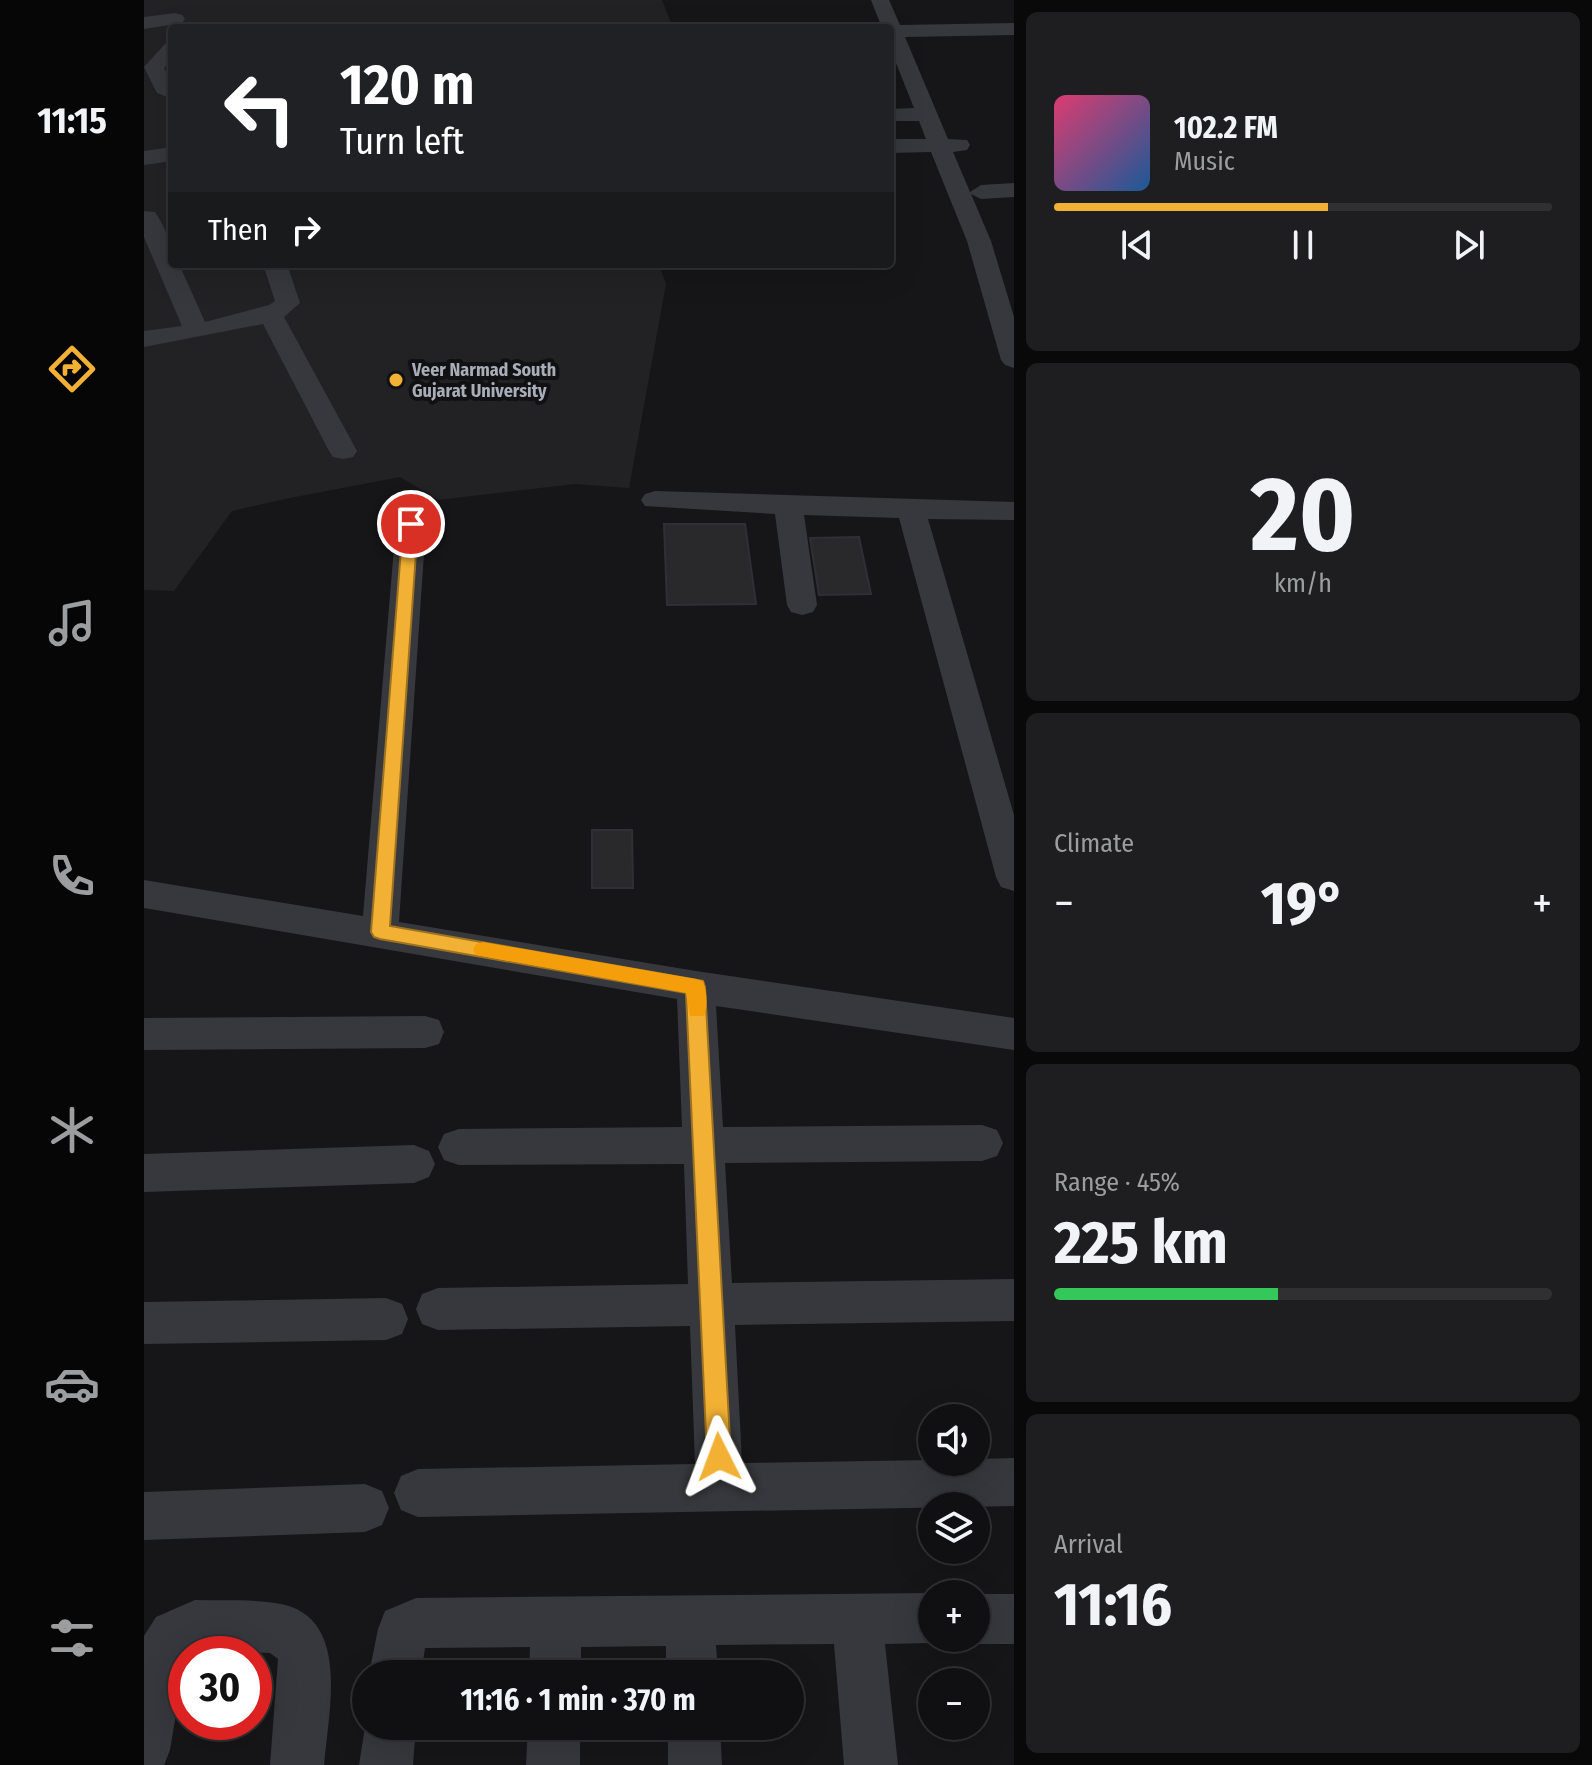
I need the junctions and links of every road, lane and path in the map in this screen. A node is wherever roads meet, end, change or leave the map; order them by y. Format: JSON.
{"nodes":[{"id":1,"x":168,"y":0,"type":"edge"},
{"id":2,"x":880,"y":0,"type":"edge"},
{"id":3,"x":900,"y":0,"type":"edge"},
{"id":4,"x":144,"y":23,"type":"edge"},
{"id":5,"x":177,"y":24,"type":"edge"},
{"id":6,"x":1014,"y":29,"type":"edge"},
{"id":7,"x":902,"y":31,"type":"junction"},
{"id":8,"x":168,"y":52,"type":"edge"},
{"id":9,"x":896,"y":57,"type":"edge"},
{"id":10,"x":168,"y":91,"type":"edge"},
{"id":11,"x":926,"y":114,"type":"junction"},
{"id":12,"x":894,"y":115,"type":"edge"},
{"id":13,"x":948,"y":145,"type":"junction"},
{"id":14,"x":894,"y":146,"type":"edge"},
{"id":15,"x":168,"y":155,"type":"edge"},
{"id":16,"x":144,"y":158,"type":"edge"},
{"id":17,"x":1014,"y":190,"type":"edge"},
{"id":18,"x":981,"y":192,"type":"junction"},
{"id":19,"x":147,"y":217,"type":"dead end"},
{"id":20,"x":1001,"y":239,"type":"dead end"},
{"id":21,"x":168,"y":265,"type":"edge"},
{"id":22,"x":169,"y":268,"type":"edge"},
{"id":23,"x":276,"y":268,"type":"edge"},
{"id":24,"x":271,"y":315,"type":"junction"},
{"id":25,"x":196,"y":330,"type":"junction"},
{"id":26,"x":144,"y":339,"type":"edge"},
{"id":27,"x":1014,"y":360,"type":"edge"},
{"id":28,"x":343,"y":451,"type":"dead end"},
{"id":29,"x":655,"y":500,"type":"dead end"},
{"id":30,"x":788,"y":506,"type":"junction"},
{"id":31,"x":911,"y":510,"type":"junction"},
{"id":32,"x":1014,"y":511,"type":"edge"},
{"id":33,"x":411,"y":524,"type":"dead end"},
{"id":34,"x":802,"y":605,"type":"dead end"},
{"id":35,"x":1014,"y":877,"type":"edge"},
{"id":36,"x":144,"y":894,"type":"edge"},
{"id":37,"x":380,"y":932,"type":"junction"},
{"id":38,"x":696,"y":987,"type":"junction"},
{"id":39,"x":425,"y":1032,"type":"dead end"},
{"id":40,"x":144,"y":1034,"type":"edge"},
{"id":41,"x":1014,"y":1034,"type":"edge"},
{"id":42,"x":982,"y":1143,"type":"dead end"},
{"id":43,"x":704,"y":1145,"type":"junction"},
{"id":44,"x":459,"y":1147,"type":"dead end"},
{"id":45,"x":414,"y":1164,"type":"dead end"},
{"id":46,"x":144,"y":1173,"type":"edge"},
{"id":47,"x":1014,"y":1300,"type":"edge"},
{"id":48,"x":711,"y":1305,"type":"junction"},
{"id":49,"x":438,"y":1309,"type":"dead end"},
{"id":50,"x":386,"y":1319,"type":"dead end"},
{"id":51,"x":144,"y":1323,"type":"edge"},
{"id":52,"x":1014,"y":1482,"type":"edge"},
{"id":53,"x":720,"y":1487,"type":"junction"},
{"id":54,"x":418,"y":1493,"type":"dead end"},
{"id":55,"x":365,"y":1508,"type":"dead end"},
{"id":56,"x":144,"y":1516,"type":"edge"},
{"id":57,"x":857,"y":1618,"type":"junction"},
{"id":58,"x":918,"y":1618,"type":"edge"},
{"id":59,"x":990,"y":1619,"type":"edge"},
{"id":60,"x":1014,"y":1619,"type":"edge"},
{"id":61,"x":690,"y":1621,"type":"junction"},
{"id":62,"x":556,"y":1624,"type":"junction"},
{"id":63,"x":397,"y":1660,"type":"edge"},
{"id":64,"x":555,"y":1660,"type":"edge"},
{"id":65,"x":691,"y":1660,"type":"edge"},
{"id":66,"x":389,"y":1740,"type":"edge"},
{"id":67,"x":554,"y":1740,"type":"edge"},
{"id":68,"x":694,"y":1740,"type":"edge"},
{"id":69,"x":144,"y":1750,"type":"edge"},
{"id":70,"x":297,"y":1765,"type":"edge"},
{"id":71,"x":386,"y":1765,"type":"edge"},
{"id":72,"x":553,"y":1765,"type":"edge"},
{"id":73,"x":695,"y":1765,"type":"edge"},
{"id":74,"x":871,"y":1765,"type":"edge"}],
"edges":[{"from":1,"to":5,"type":"street"},
{"from":2,"to":7,"type":"street"},
{"from":3,"to":7,"type":"street"},
{"from":4,"to":5,"type":"street"},
{"from":6,"to":7,"type":"street"},
{"from":7,"to":9,"type":"street"},
{"from":7,"to":13,"type":"street"},
{"from":8,"to":10,"type":"street"},
{"from":9,"to":11,"type":"street"},
{"from":11,"to":12,"type":"street"},
{"from":11,"to":13,"type":"street"},
{"from":13,"to":14,"type":"street"},
{"from":13,"to":18,"type":"street"},
{"from":13,"to":27,"type":"street"},
{"from":15,"to":16,"type":"street"},
{"from":17,"to":18,"type":"street"},
{"from":18,"to":20,"type":"street"},
{"from":19,"to":21,"type":"street"},
{"from":22,"to":25,"type":"street"},
{"from":23,"to":24,"type":"street"},
{"from":24,"to":25,"type":"street"},
{"from":24,"to":28,"type":"street"},
{"from":25,"to":26,"type":"street"},
{"from":29,"to":30,"type":"street"},
{"from":30,"to":31,"type":"street"},
{"from":30,"to":34,"type":"street"},
{"from":31,"to":32,"type":"street"},
{"from":31,"to":35,"type":"street"},
{"from":33,"to":37,"type":"street"},
{"from":36,"to":37,"type":"street"},
{"from":37,"to":38,"type":"street"},
{"from":38,"to":41,"type":"street"},
{"from":38,"to":43,"type":"street"},
{"from":39,"to":40,"type":"street"},
{"from":42,"to":43,"type":"street"},
{"from":43,"to":44,"type":"street"},
{"from":43,"to":48,"type":"street"},
{"from":45,"to":46,"type":"street"},
{"from":47,"to":48,"type":"street"},
{"from":48,"to":49,"type":"street"},
{"from":48,"to":53,"type":"street"},
{"from":50,"to":51,"type":"street"},
{"from":52,"to":53,"type":"street"},
{"from":53,"to":54,"type":"street"},
{"from":55,"to":56,"type":"street"},
{"from":57,"to":58,"type":"street"},
{"from":57,"to":61,"type":"street"},
{"from":57,"to":74,"type":"street"},
{"from":59,"to":60,"type":"street"},
{"from":61,"to":62,"type":"street"},
{"from":61,"to":65,"type":"street"},
{"from":62,"to":63,"type":"street"},
{"from":62,"to":64,"type":"street"},
{"from":66,"to":71,"type":"street"},
{"from":67,"to":72,"type":"street"},
{"from":68,"to":73,"type":"street"},
{"from":69,"to":70,"type":"street"}]}
